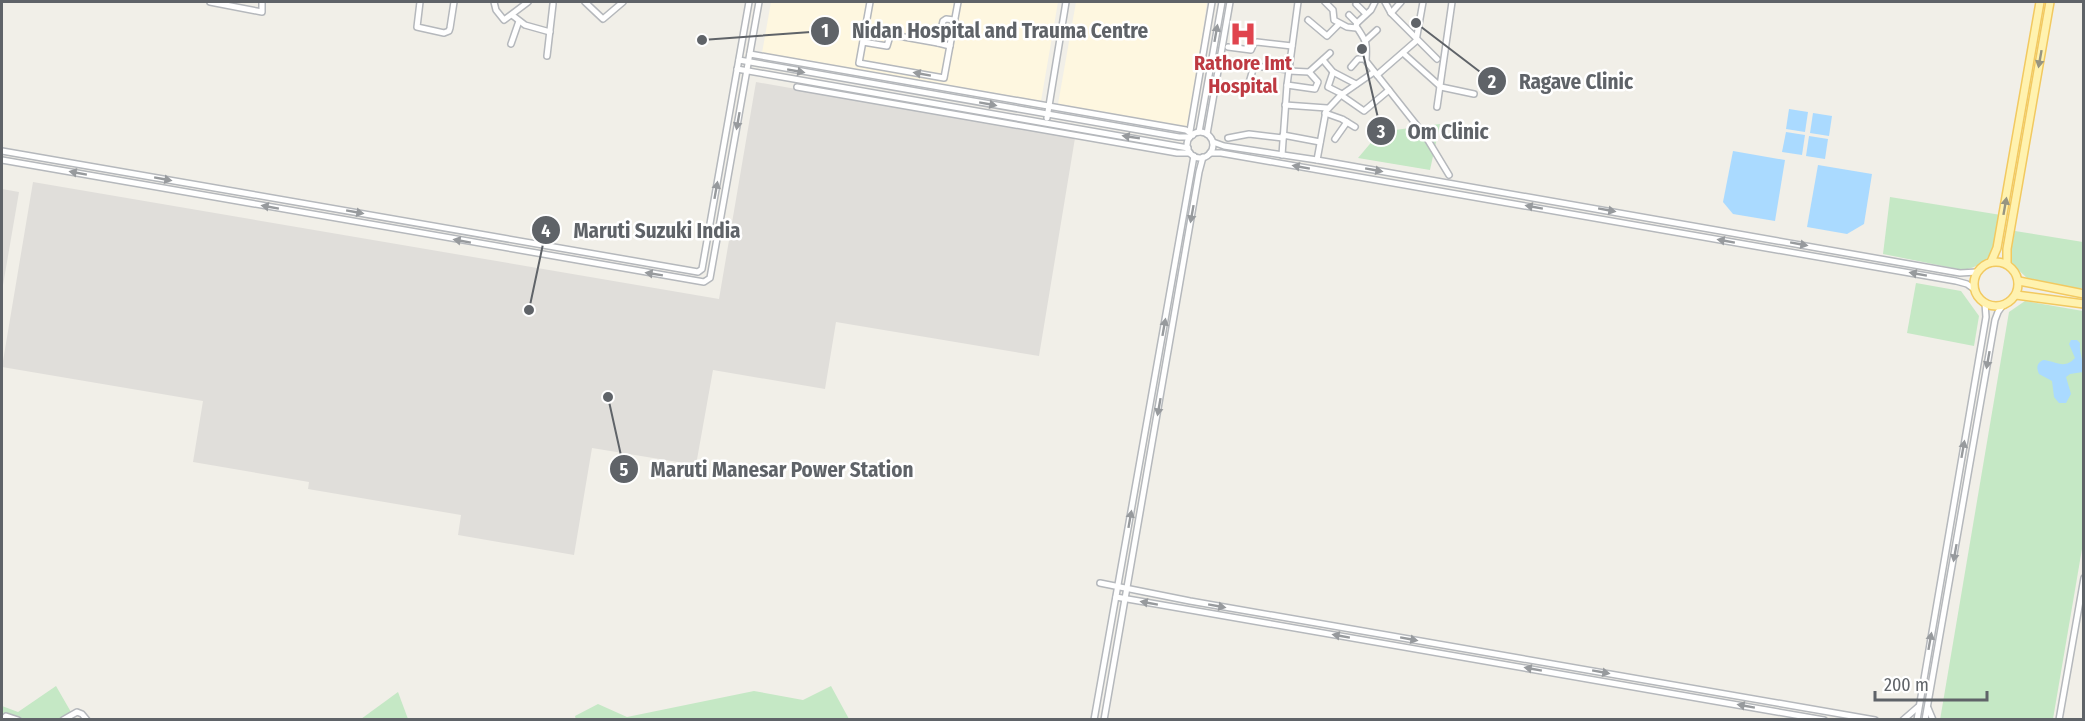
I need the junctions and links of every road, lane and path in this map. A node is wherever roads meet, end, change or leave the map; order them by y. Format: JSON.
{"nodes":[{"id":1,"x":210,"y":2,"type":"edge"},
{"id":2,"x":262,"y":2,"type":"edge"},
{"id":3,"x":420,"y":2,"type":"edge"},
{"id":4,"x":454,"y":2,"type":"edge"},
{"id":5,"x":494,"y":2,"type":"edge"},
{"id":6,"x":528,"y":2,"type":"edge"},
{"id":7,"x":588,"y":2,"type":"edge"},
{"id":8,"x":623,"y":2,"type":"edge"},
{"id":9,"x":749,"y":2,"type":"edge"},
{"id":10,"x":759,"y":2,"type":"edge"},
{"id":11,"x":870,"y":2,"type":"edge"},
{"id":12,"x":958,"y":2,"type":"edge"},
{"id":13,"x":1066,"y":2,"type":"edge"},
{"id":14,"x":1212,"y":2,"type":"edge"},
{"id":15,"x":1221,"y":2,"type":"edge"},
{"id":16,"x":1230,"y":2,"type":"edge"},
{"id":17,"x":1298,"y":2,"type":"edge"},
{"id":18,"x":1325,"y":2,"type":"edge"},
{"id":19,"x":1375,"y":2,"type":"edge"},
{"id":20,"x":1385,"y":2,"type":"edge"},
{"id":21,"x":1401,"y":2,"type":"edge"},
{"id":22,"x":1423,"y":2,"type":"edge"},
{"id":23,"x":1452,"y":2,"type":"edge"},
{"id":24,"x":2040,"y":2,"type":"edge"},
{"id":25,"x":2050,"y":2,"type":"edge"},
{"id":26,"x":228,"y":3,"type":"edge"},
{"id":27,"x":551,"y":3,"type":"edge"},
{"id":28,"x":1356,"y":4,"type":"dead end"},
{"id":29,"x":1391,"y":13,"type":"junction"},
{"id":30,"x":1366,"y":14,"type":"junction"},
{"id":31,"x":512,"y":15,"type":"junction"},
{"id":32,"x":1349,"y":15,"type":"dead end"},
{"id":33,"x":954,"y":20,"type":"junction"},
{"id":34,"x":1308,"y":20,"type":"dead end"},
{"id":35,"x":519,"y":21,"type":"junction"},
{"id":36,"x":1340,"y":24,"type":"junction"},
{"id":37,"x":1356,"y":25,"type":"junction"},
{"id":38,"x":1377,"y":30,"type":"dead end"},
{"id":39,"x":550,"y":32,"type":"junction"},
{"id":40,"x":1417,"y":39,"type":"junction"},
{"id":41,"x":1365,"y":41,"type":"junction"},
{"id":42,"x":863,"y":42,"type":"junction"},
{"id":43,"x":938,"y":43,"type":"junction"},
{"id":44,"x":511,"y":44,"type":"dead end"},
{"id":45,"x":950,"y":46,"type":"junction"},
{"id":46,"x":1292,"y":46,"type":"junction"},
{"id":47,"x":1228,"y":47,"type":"dead end"},
{"id":48,"x":1330,"y":53,"type":"dead end"},
{"id":49,"x":1403,"y":53,"type":"junction"},
{"id":50,"x":750,"y":54,"type":"junction"},
{"id":51,"x":547,"y":56,"type":"dead end"},
{"id":52,"x":1365,"y":59,"type":"junction"},
{"id":53,"x":1437,"y":59,"type":"dead end"},
{"id":54,"x":739,"y":60,"type":"junction"},
{"id":55,"x":1323,"y":60,"type":"junction"},
{"id":56,"x":748,"y":63,"type":"junction"},
{"id":57,"x":1351,"y":67,"type":"dead end"},
{"id":58,"x":737,"y":69,"type":"junction"},
{"id":59,"x":1289,"y":70,"type":"junction"},
{"id":60,"x":747,"y":71,"type":"junction"},
{"id":61,"x":1309,"y":72,"type":"junction"},
{"id":62,"x":1333,"y":72,"type":"junction"},
{"id":63,"x":1375,"y":74,"type":"junction"},
{"id":64,"x":1356,"y":84,"type":"junction"},
{"id":65,"x":1287,"y":85,"type":"junction"},
{"id":66,"x":1248,"y":86,"type":"dead end"},
{"id":67,"x":1441,"y":87,"type":"junction"},
{"id":68,"x":1389,"y":90,"type":"junction"},
{"id":69,"x":838,"y":91,"type":"junction"},
{"id":70,"x":1474,"y":94,"type":"dead end"},
{"id":71,"x":1342,"y":95,"type":"junction"},
{"id":72,"x":1285,"y":105,"type":"junction"},
{"id":73,"x":1049,"y":106,"type":"junction"},
{"id":74,"x":1437,"y":107,"type":"dead end"},
{"id":75,"x":1326,"y":111,"type":"junction"},
{"id":76,"x":1047,"y":115,"type":"junction"},
{"id":77,"x":1347,"y":122,"type":"junction"},
{"id":78,"x":1046,"y":123,"type":"junction"},
{"id":79,"x":1355,"y":127,"type":"dead end"},
{"id":80,"x":1193,"y":134,"type":"junction"},
{"id":81,"x":1207,"y":134,"type":"junction"},
{"id":82,"x":1283,"y":137,"type":"junction"},
{"id":83,"x":1228,"y":138,"type":"dead end"},
{"id":84,"x":1335,"y":139,"type":"dead end"},
{"id":85,"x":1213,"y":141,"type":"junction"},
{"id":86,"x":1320,"y":142,"type":"junction"},
{"id":87,"x":2,"y":151,"type":"edge"},
{"id":88,"x":1191,"y":152,"type":"junction"},
{"id":89,"x":1210,"y":153,"type":"junction"},
{"id":90,"x":1282,"y":155,"type":"junction"},
{"id":91,"x":1203,"y":157,"type":"junction"},
{"id":92,"x":2,"y":160,"type":"edge"},
{"id":93,"x":1317,"y":160,"type":"junction"},
{"id":94,"x":1340,"y":164,"type":"junction"},
{"id":95,"x":1338,"y":173,"type":"junction"},
{"id":96,"x":1449,"y":175,"type":"dead end"},
{"id":97,"x":1991,"y":262,"type":"junction"},
{"id":98,"x":2007,"y":264,"type":"junction"},
{"id":99,"x":700,"y":271,"type":"junction"},
{"id":100,"x":1977,"y":272,"type":"junction"},
{"id":101,"x":2019,"y":281,"type":"junction"},
{"id":102,"x":704,"y":282,"type":"junction"},
{"id":103,"x":1974,"y":289,"type":"junction"},
{"id":104,"x":2084,"y":294,"type":"edge"},
{"id":105,"x":2016,"y":295,"type":"junction"},
{"id":106,"x":1985,"y":303,"type":"junction"},
{"id":107,"x":2084,"y":304,"type":"edge"},
{"id":108,"x":2003,"y":305,"type":"junction"},
{"id":109,"x":2084,"y":578,"type":"edge"},
{"id":110,"x":1100,"y":583,"type":"dead end"},
{"id":111,"x":1118,"y":587,"type":"junction"},
{"id":112,"x":1128,"y":589,"type":"junction"},
{"id":113,"x":1116,"y":597,"type":"junction"},
{"id":114,"x":1126,"y":599,"type":"junction"},
{"id":115,"x":1190,"y":601,"type":"junction"},
{"id":116,"x":1188,"y":610,"type":"junction"},
{"id":117,"x":1919,"y":705,"type":"junction"},
{"id":118,"x":1928,"y":706,"type":"junction"},
{"id":119,"x":1805,"y":708,"type":"junction"},
{"id":120,"x":1803,"y":716,"type":"junction"},
{"id":121,"x":2,"y":720,"type":"edge"},
{"id":122,"x":18,"y":720,"type":"edge"},
{"id":123,"x":63,"y":720,"type":"edge"},
{"id":124,"x":87,"y":720,"type":"edge"},
{"id":125,"x":1094,"y":720,"type":"edge"},
{"id":126,"x":1104,"y":720,"type":"edge"},
{"id":127,"x":1824,"y":720,"type":"edge"},
{"id":128,"x":1875,"y":720,"type":"edge"},
{"id":129,"x":1903,"y":720,"type":"edge"},
{"id":130,"x":1917,"y":720,"type":"edge"},
{"id":131,"x":1925,"y":720,"type":"edge"},
{"id":132,"x":1933,"y":720,"type":"edge"},
{"id":133,"x":2059,"y":720,"type":"edge"}],
"edges":[{"from":1,"to":26,"type":"street"},
{"from":2,"to":26,"type":"street"},
{"from":3,"to":4,"type":"street"},
{"from":5,"to":31,"type":"street"},
{"from":6,"to":31,"type":"street"},
{"from":7,"to":8,"type":"street"},
{"from":9,"to":54,"type":"street"},
{"from":10,"to":50,"type":"street"},
{"from":11,"to":42,"type":"street"},
{"from":12,"to":33,"type":"street"},
{"from":13,"to":73,"type":"street"},
{"from":14,"to":80,"type":"street"},
{"from":80,"to":15,"type":"street","one_way":true},
{"from":16,"to":81,"type":"street"},
{"from":17,"to":46,"type":"street"},
{"from":18,"to":36,"type":"street"},
{"from":19,"to":30,"type":"street"},
{"from":20,"to":29,"type":"street"},
{"from":21,"to":29,"type":"street"},
{"from":22,"to":40,"type":"street"},
{"from":23,"to":67,"type":"street"},
{"from":97,"to":24,"type":"main road","one_way":true},
{"from":25,"to":98,"type":"main road","one_way":true},
{"from":27,"to":39,"type":"street"},
{"from":28,"to":30,"type":"street"},
{"from":29,"to":40,"type":"street"},
{"from":30,"to":37,"type":"street"},
{"from":31,"to":35,"type":"street"},
{"from":32,"to":37,"type":"street"},
{"from":33,"to":43,"type":"street"},
{"from":33,"to":45,"type":"street"},
{"from":34,"to":36,"type":"street"},
{"from":35,"to":39,"type":"street"},
{"from":35,"to":44,"type":"street"},
{"from":36,"to":37,"type":"street"},
{"from":37,"to":41,"type":"street"},
{"from":38,"to":41,"type":"street"},
{"from":39,"to":51,"type":"street"},
{"from":40,"to":49,"type":"street"},
{"from":40,"to":53,"type":"street"},
{"from":41,"to":52,"type":"street"},
{"from":42,"to":43,"type":"street"},
{"from":45,"to":42,"type":"street","one_way":true},
{"from":43,"to":45,"type":"street"},
{"from":46,"to":47,"type":"street"},
{"from":46,"to":59,"type":"street"},
{"from":48,"to":55,"type":"street"},
{"from":49,"to":63,"type":"street"},
{"from":49,"to":67,"type":"street"},
{"from":50,"to":56,"type":"street"},
{"from":50,"to":73,"type":"street"},
{"from":52,"to":57,"type":"street"},
{"from":52,"to":63,"type":"street"},
{"from":54,"to":56,"type":"street"},
{"from":54,"to":58,"type":"street"},
{"from":55,"to":61,"type":"street"},
{"from":55,"to":62,"type":"street"},
{"from":56,"to":60,"type":"street"},
{"from":56,"to":76,"type":"street","one_way":true},
{"from":58,"to":60,"type":"street"},
{"from":99,"to":58,"type":"street","one_way":true},
{"from":59,"to":61,"type":"street"},
{"from":59,"to":65,"type":"street"},
{"from":59,"to":66,"type":"street"},
{"from":60,"to":69,"type":"street"},
{"from":60,"to":102,"type":"street","one_way":true},
{"from":61,"to":65,"type":"street"},
{"from":62,"to":64,"type":"street"},
{"from":62,"to":71,"type":"street"},
{"from":63,"to":64,"type":"street"},
{"from":63,"to":68,"type":"street"},
{"from":64,"to":71,"type":"street"},
{"from":65,"to":72,"type":"street"},
{"from":67,"to":70,"type":"street"},
{"from":67,"to":74,"type":"street"},
{"from":68,"to":71,"type":"street"},
{"from":68,"to":96,"type":"street"},
{"from":69,"to":78,"type":"street"},
{"from":69,"to":88,"type":"street"},
{"from":71,"to":75,"type":"street"},
{"from":72,"to":75,"type":"street"},
{"from":72,"to":82,"type":"street"},
{"from":73,"to":76,"type":"street"},
{"from":73,"to":80,"type":"street"},
{"from":75,"to":77,"type":"street"},
{"from":75,"to":86,"type":"street"},
{"from":76,"to":78,"type":"street"},
{"from":76,"to":80,"type":"street"},
{"from":77,"to":79,"type":"street"},
{"from":77,"to":84,"type":"street"},
{"from":88,"to":78,"type":"street","one_way":true},
{"from":80,"to":81,"type":"street"},
{"from":80,"to":88,"type":"street"},
{"from":81,"to":85,"type":"street"},
{"from":82,"to":83,"type":"street"},
{"from":82,"to":86,"type":"street"},
{"from":82,"to":90,"type":"street"},
{"from":85,"to":89,"type":"street"},
{"from":85,"to":90,"type":"street"},
{"from":86,"to":93,"type":"street"},
{"from":87,"to":99,"type":"street","one_way":true},
{"from":88,"to":91,"type":"street"},
{"from":111,"to":88,"type":"street","one_way":true},
{"from":89,"to":91,"type":"street"},
{"from":95,"to":89,"type":"street","one_way":true},
{"from":90,"to":93,"type":"street"},
{"from":91,"to":112,"type":"street","one_way":true},
{"from":102,"to":92,"type":"street","one_way":true},
{"from":93,"to":94,"type":"street"},
{"from":94,"to":95,"type":"street"},
{"from":94,"to":100,"type":"street","one_way":true},
{"from":103,"to":95,"type":"street","one_way":true},
{"from":97,"to":98,"type":"main road"},
{"from":97,"to":100,"type":"main road"},
{"from":98,"to":101,"type":"main road"},
{"from":99,"to":102,"type":"street"},
{"from":100,"to":103,"type":"main road"},
{"from":101,"to":104,"type":"main road"},
{"from":101,"to":105,"type":"main road"},
{"from":103,"to":106,"type":"main road"},
{"from":105,"to":107,"type":"main road"},
{"from":105,"to":108,"type":"main road"},
{"from":106,"to":108,"type":"main road"},
{"from":117,"to":106,"type":"street","one_way":true},
{"from":108,"to":118,"type":"street","one_way":true},
{"from":109,"to":133,"type":"street"},
{"from":110,"to":111,"type":"street"},
{"from":111,"to":112,"type":"street"},
{"from":111,"to":113,"type":"street"},
{"from":112,"to":114,"type":"street"},
{"from":112,"to":115,"type":"street"},
{"from":113,"to":114,"type":"street"},
{"from":113,"to":125,"type":"street"},
{"from":116,"to":114,"type":"street","one_way":true},
{"from":114,"to":126,"type":"street"},
{"from":115,"to":116,"type":"street"},
{"from":115,"to":119,"type":"street","one_way":true},
{"from":120,"to":116,"type":"street","one_way":true},
{"from":117,"to":129,"type":"street"},
{"from":117,"to":130,"type":"street"},
{"from":118,"to":131,"type":"street"},
{"from":118,"to":132,"type":"street"},
{"from":119,"to":120,"type":"street"},
{"from":119,"to":128,"type":"street"},
{"from":120,"to":127,"type":"street"},
{"from":121,"to":122,"type":"street"},
{"from":123,"to":124,"type":"street"}]}
